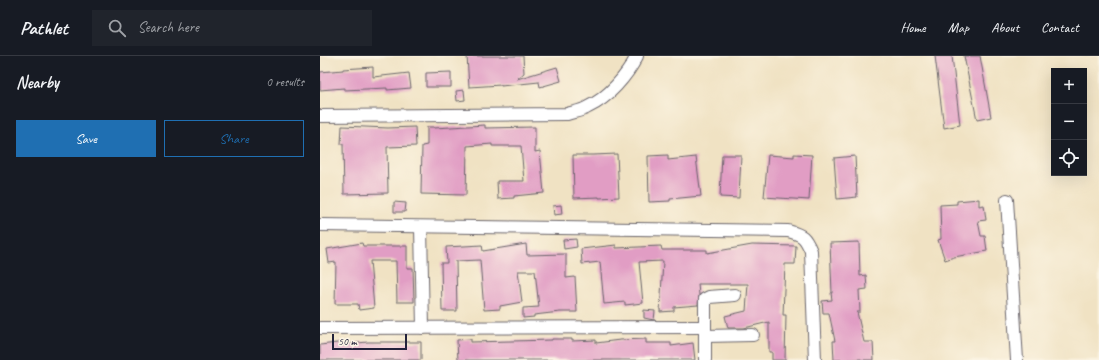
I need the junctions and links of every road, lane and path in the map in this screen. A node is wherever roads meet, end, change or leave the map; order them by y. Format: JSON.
{"nodes":[{"id":1,"x":637,"y":56,"type":"edge"},
{"id":2,"x":320,"y":116,"type":"edge"},
{"id":3,"x":1007,"y":200,"type":"dead end"},
{"id":4,"x":320,"y":225,"type":"edge"},
{"id":5,"x":422,"y":226,"type":"junction"},
{"id":6,"x":735,"y":295,"type":"dead end"},
{"id":7,"x":320,"y":328,"type":"edge"},
{"id":8,"x":423,"y":328,"type":"junction"},
{"id":9,"x":705,"y":331,"type":"junction"},
{"id":10,"x":753,"y":335,"type":"dead end"},
{"id":11,"x":705,"y":360,"type":"edge"},
{"id":12,"x":815,"y":360,"type":"edge"},
{"id":13,"x":1017,"y":360,"type":"edge"}],
"edges":[{"from":1,"to":2,"type":"street"},
{"from":3,"to":13,"type":"street"},
{"from":4,"to":5,"type":"street"},
{"from":5,"to":8,"type":"street"},
{"from":5,"to":12,"type":"street"},
{"from":6,"to":9,"type":"street"},
{"from":7,"to":8,"type":"street"},
{"from":8,"to":9,"type":"street"},
{"from":9,"to":10,"type":"street"},
{"from":9,"to":11,"type":"street"}]}
